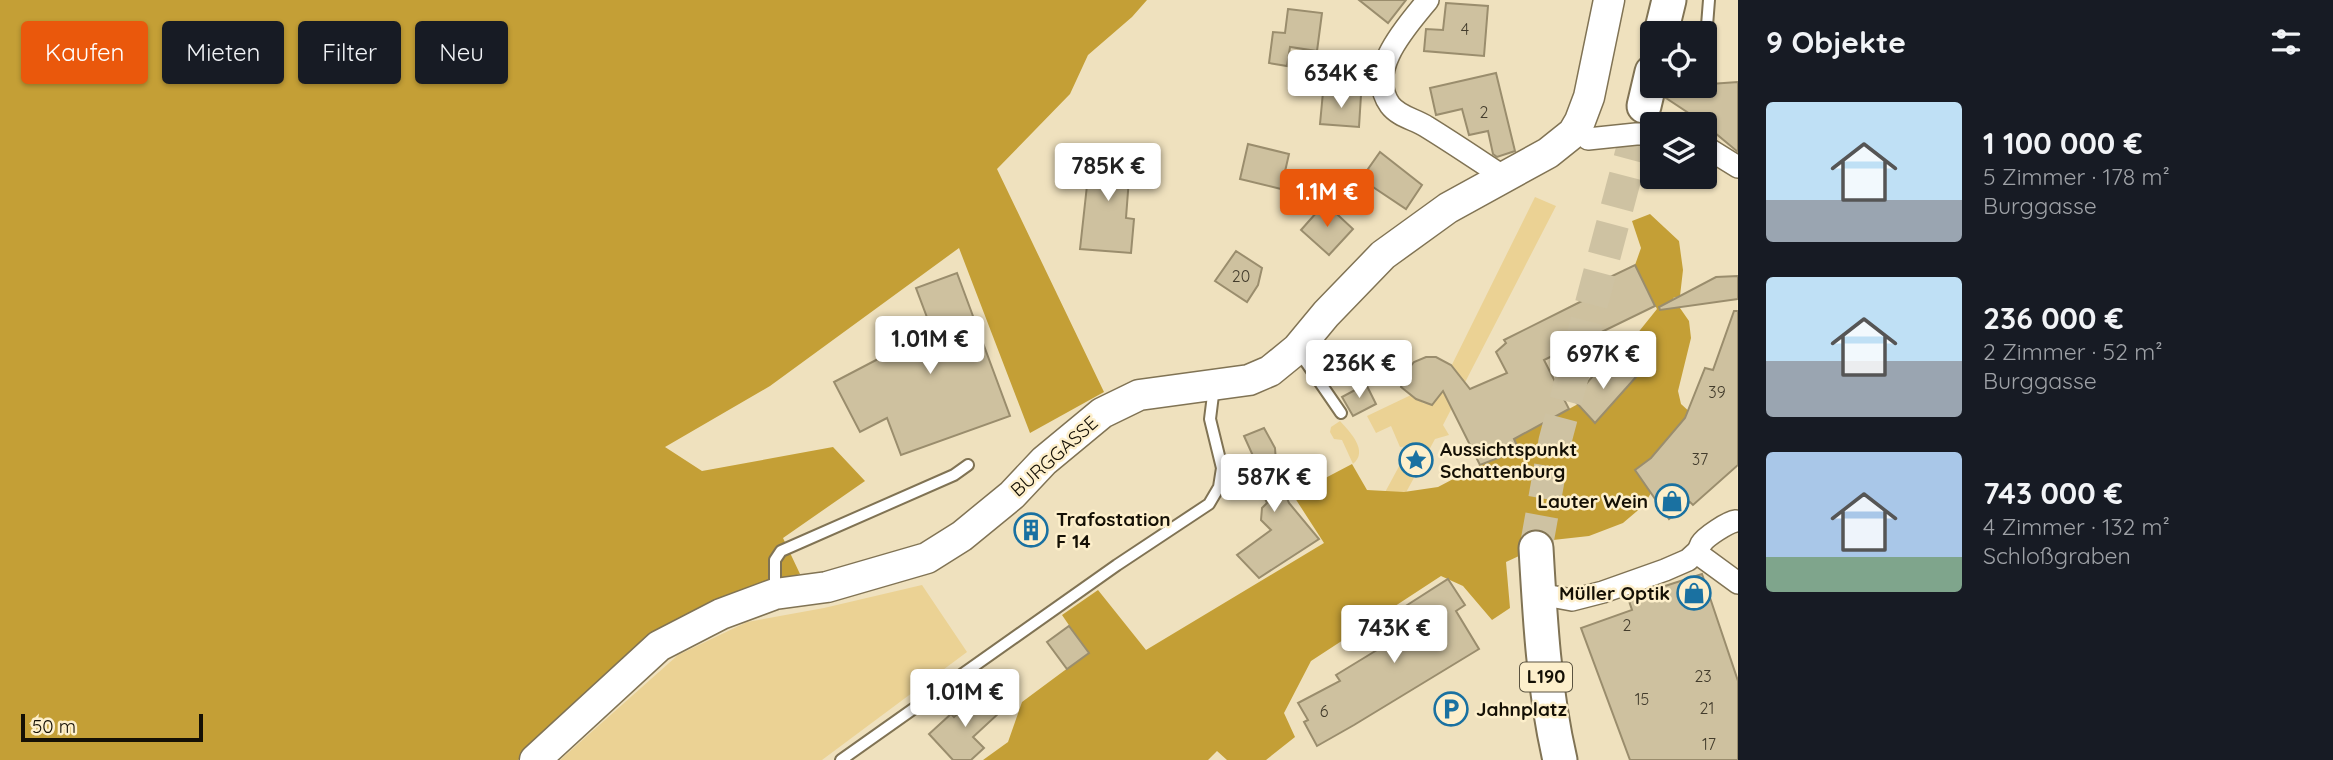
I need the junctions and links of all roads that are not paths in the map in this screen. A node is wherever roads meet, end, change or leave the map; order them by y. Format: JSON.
{"nodes":[{"id":1,"x":1428,"y":0,"type":"edge"},
{"id":2,"x":1609,"y":0,"type":"edge"},
{"id":3,"x":1669,"y":0,"type":"edge"},
{"id":4,"x":1709,"y":0,"type":"edge"},
{"id":5,"x":1664,"y":21,"type":"edge"},
{"id":6,"x":1707,"y":21,"type":"edge"},
{"id":7,"x":1640,"y":129,"type":"edge"},
{"id":8,"x":1588,"y":139,"type":"dead end"},
{"id":9,"x":1717,"y":154,"type":"edge"},
{"id":10,"x":1738,"y":167,"type":"edge"},
{"id":11,"x":1504,"y":177,"type":"junction"},
{"id":12,"x":1297,"y":349,"type":"junction"},
{"id":13,"x":1214,"y":387,"type":"junction"},
{"id":14,"x":1341,"y":413,"type":"dead end"},
{"id":15,"x":968,"y":466,"type":"dead end"},
{"id":16,"x":1737,"y":516,"type":"edge"},
{"id":17,"x":1536,"y":548,"type":"tunnel mouth"},
{"id":18,"x":1699,"y":550,"type":"junction"},
{"id":19,"x":1738,"y":583,"type":"edge"},
{"id":20,"x":775,"y":594,"type":"junction"},
{"id":21,"x":1539,"y":594,"type":"junction"},
{"id":22,"x":535,"y":760,"type":"edge"},
{"id":23,"x":841,"y":760,"type":"edge"},
{"id":24,"x":1560,"y":760,"type":"edge"}],
"edges":[{"from":1,"to":11,"type":"street"},
{"from":2,"to":11,"type":"main road","name":"BURGGASSE"},
{"from":3,"to":5,"type":"main road"},
{"from":4,"to":6,"type":"lane"},
{"from":7,"to":8,"type":"street"},
{"from":9,"to":10,"type":"street"},
{"from":11,"to":12,"type":"main road","name":"BURGGASSE"},
{"from":12,"to":13,"type":"main road","name":"BURGGASSE"},
{"from":12,"to":14,"type":"lane"},
{"from":13,"to":20,"type":"main road","name":"BURGGASSE"},
{"from":13,"to":23,"type":"lane"},
{"from":15,"to":20,"type":"lane"},
{"from":16,"to":18,"type":"street"},
{"from":17,"to":21,"type":"main road","number":"L190"},
{"from":18,"to":19,"type":"street"},
{"from":18,"to":21,"type":"street"},
{"from":20,"to":22,"type":"main road","name":"BURGGASSE"},
{"from":21,"to":24,"type":"main road","number":"L190"}]}
